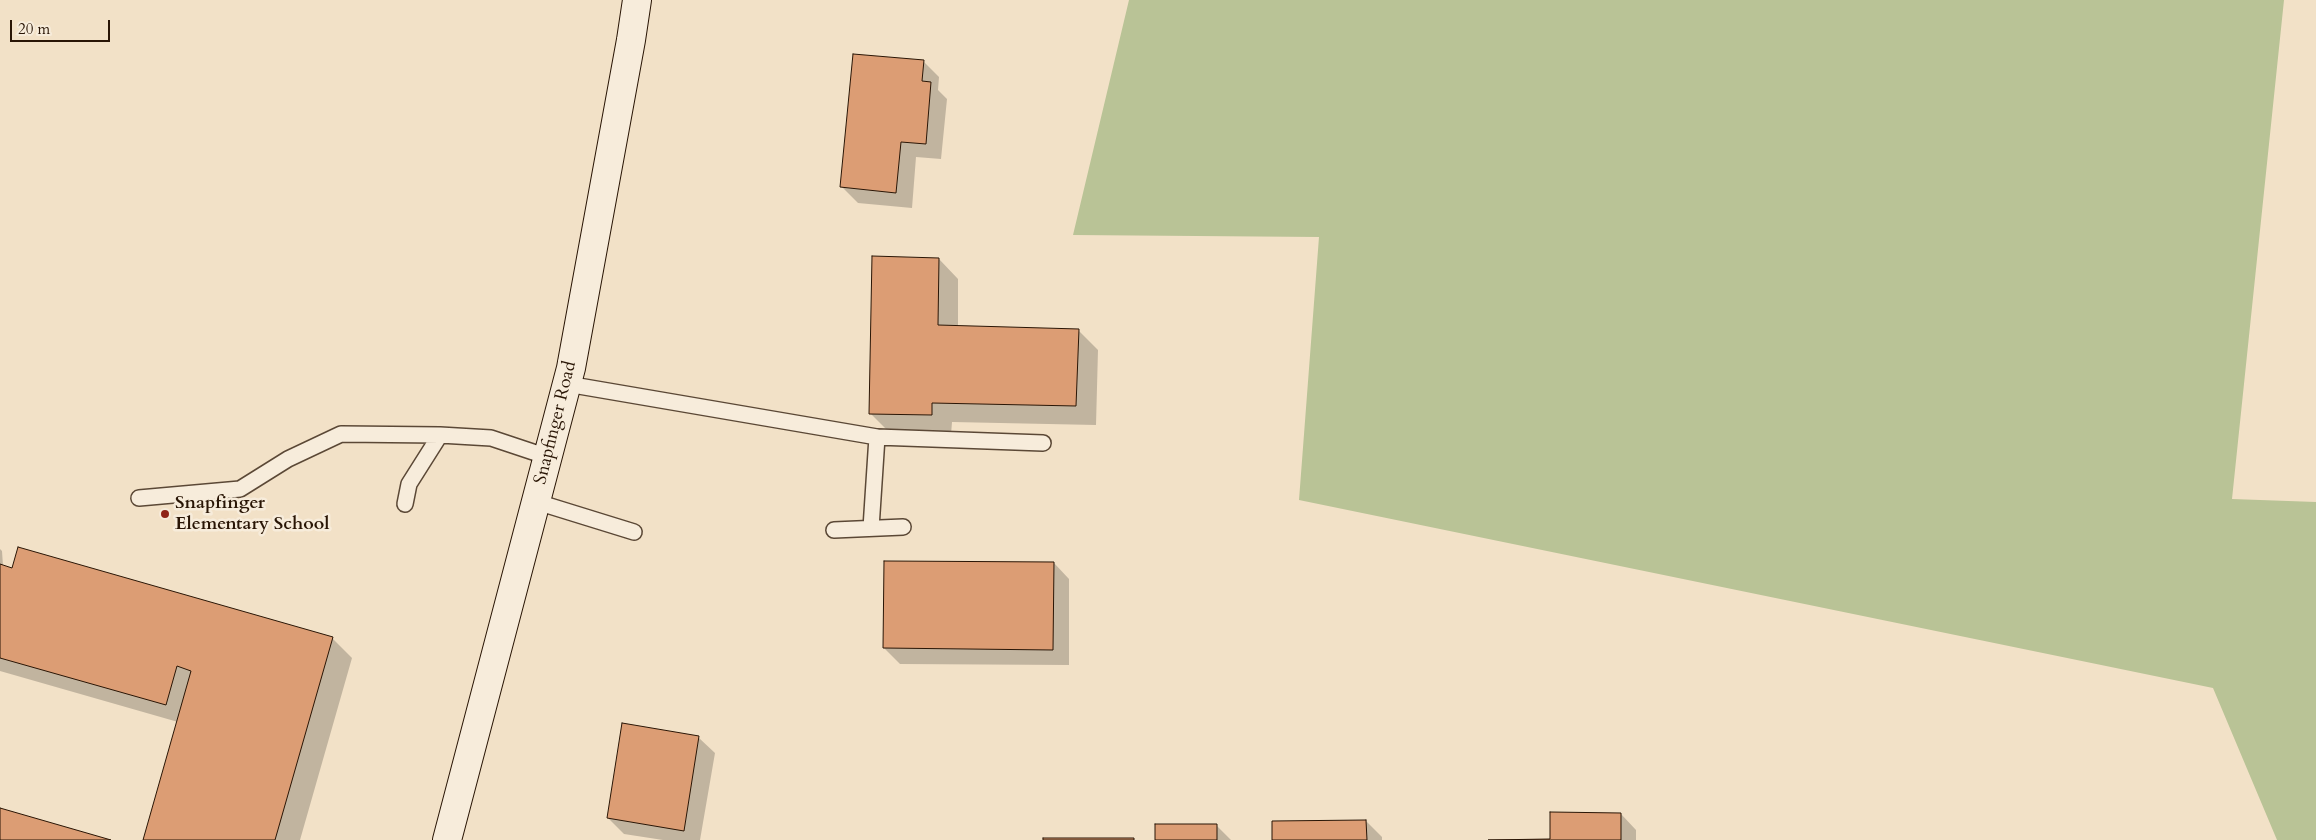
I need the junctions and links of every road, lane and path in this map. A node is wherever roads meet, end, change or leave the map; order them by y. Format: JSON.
{"nodes":[{"id":1,"x":637,"y":0,"type":"edge"},
{"id":2,"x":567,"y":384,"type":"junction"},
{"id":3,"x":440,"y":435,"type":"junction"},
{"id":4,"x":877,"y":437,"type":"junction"},
{"id":5,"x":1044,"y":443,"type":"dead end"},
{"id":6,"x":548,"y":457,"type":"junction"},
{"id":7,"x":140,"y":498,"type":"dead end"},
{"id":8,"x":536,"y":502,"type":"junction"},
{"id":9,"x":406,"y":504,"type":"dead end"},
{"id":10,"x":903,"y":527,"type":"dead end"},
{"id":11,"x":871,"y":528,"type":"junction"},
{"id":12,"x":834,"y":530,"type":"dead end"},
{"id":13,"x":634,"y":532,"type":"dead end"},
{"id":14,"x":447,"y":840,"type":"edge"}],
"edges":[{"from":1,"to":2,"type":"street","name":"Snapfinger Road"},
{"from":2,"to":4,"type":"lane"},
{"from":2,"to":6,"type":"street","name":"Snapfinger Road"},
{"from":3,"to":6,"type":"lane"},
{"from":3,"to":7,"type":"lane"},
{"from":3,"to":9,"type":"lane"},
{"from":4,"to":5,"type":"lane"},
{"from":4,"to":11,"type":"lane"},
{"from":6,"to":8,"type":"street","name":"Snapfinger Road"},
{"from":8,"to":13,"type":"lane"},
{"from":8,"to":14,"type":"street","name":"Snapfinger Road"},
{"from":10,"to":11,"type":"lane"},
{"from":11,"to":12,"type":"lane"}]}
